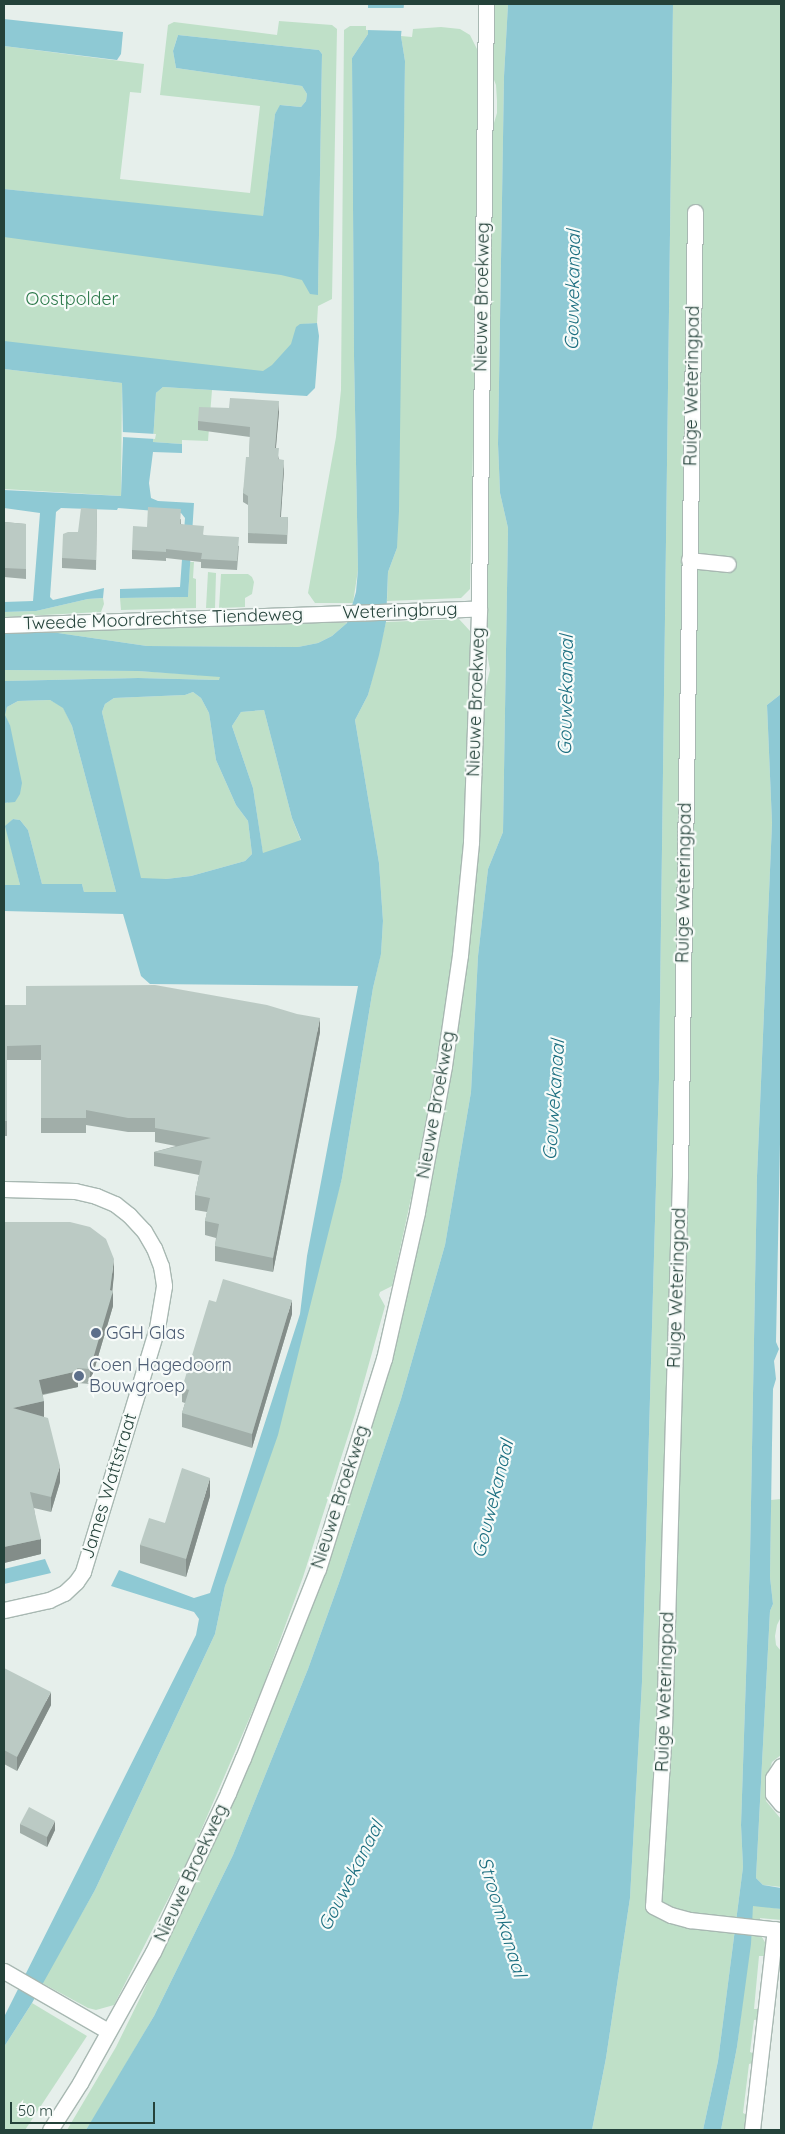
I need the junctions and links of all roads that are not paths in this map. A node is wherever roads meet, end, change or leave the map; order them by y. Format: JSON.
{"nodes":[{"id":1,"x":486,"y":4,"type":"edge"},
{"id":2,"x":695,"y":212,"type":"dead end"},
{"id":3,"x":689,"y":560,"type":"junction"},
{"id":4,"x":728,"y":564,"type":"dead end"},
{"id":5,"x":479,"y":608,"type":"junction"},
{"id":6,"x":321,"y":614,"type":"joint"},
{"id":7,"x":4,"y":625,"type":"edge"},
{"id":8,"x":4,"y":1189,"type":"edge"},
{"id":9,"x":4,"y":1610,"type":"edge"},
{"id":10,"x":781,"y":1766,"type":"edge"},
{"id":11,"x":781,"y":1804,"type":"edge"},
{"id":12,"x":778,"y":1929,"type":"edge"},
{"id":13,"x":10,"y":1975,"type":"edge"},
{"id":14,"x":108,"y":2031,"type":"junction"},
{"id":15,"x":50,"y":2130,"type":"edge"},
{"id":16,"x":752,"y":2130,"type":"edge"}],
"edges":[{"from":1,"to":5,"type":"street","name":"Nieuwe Broekweg"},
{"from":2,"to":3,"type":"street","name":"Ruige Weteringpad"},
{"from":3,"to":4,"type":"street"},
{"from":3,"to":12,"type":"street","name":"Ruige Weteringpad"},
{"from":5,"to":6,"type":"street","name":"Weteringbrug"},
{"from":5,"to":14,"type":"street","name":"Nieuwe Broekweg"},
{"from":6,"to":7,"type":"street","name":"Tweede Moordrechtse Tiendeweg"},
{"from":8,"to":9,"type":"street","name":"James Wattstraat"},
{"from":10,"to":11,"type":"street"},
{"from":12,"to":16,"type":"street"},
{"from":13,"to":14,"type":"street"},
{"from":14,"to":15,"type":"street","name":"Nieuwe Broekweg"}]}
